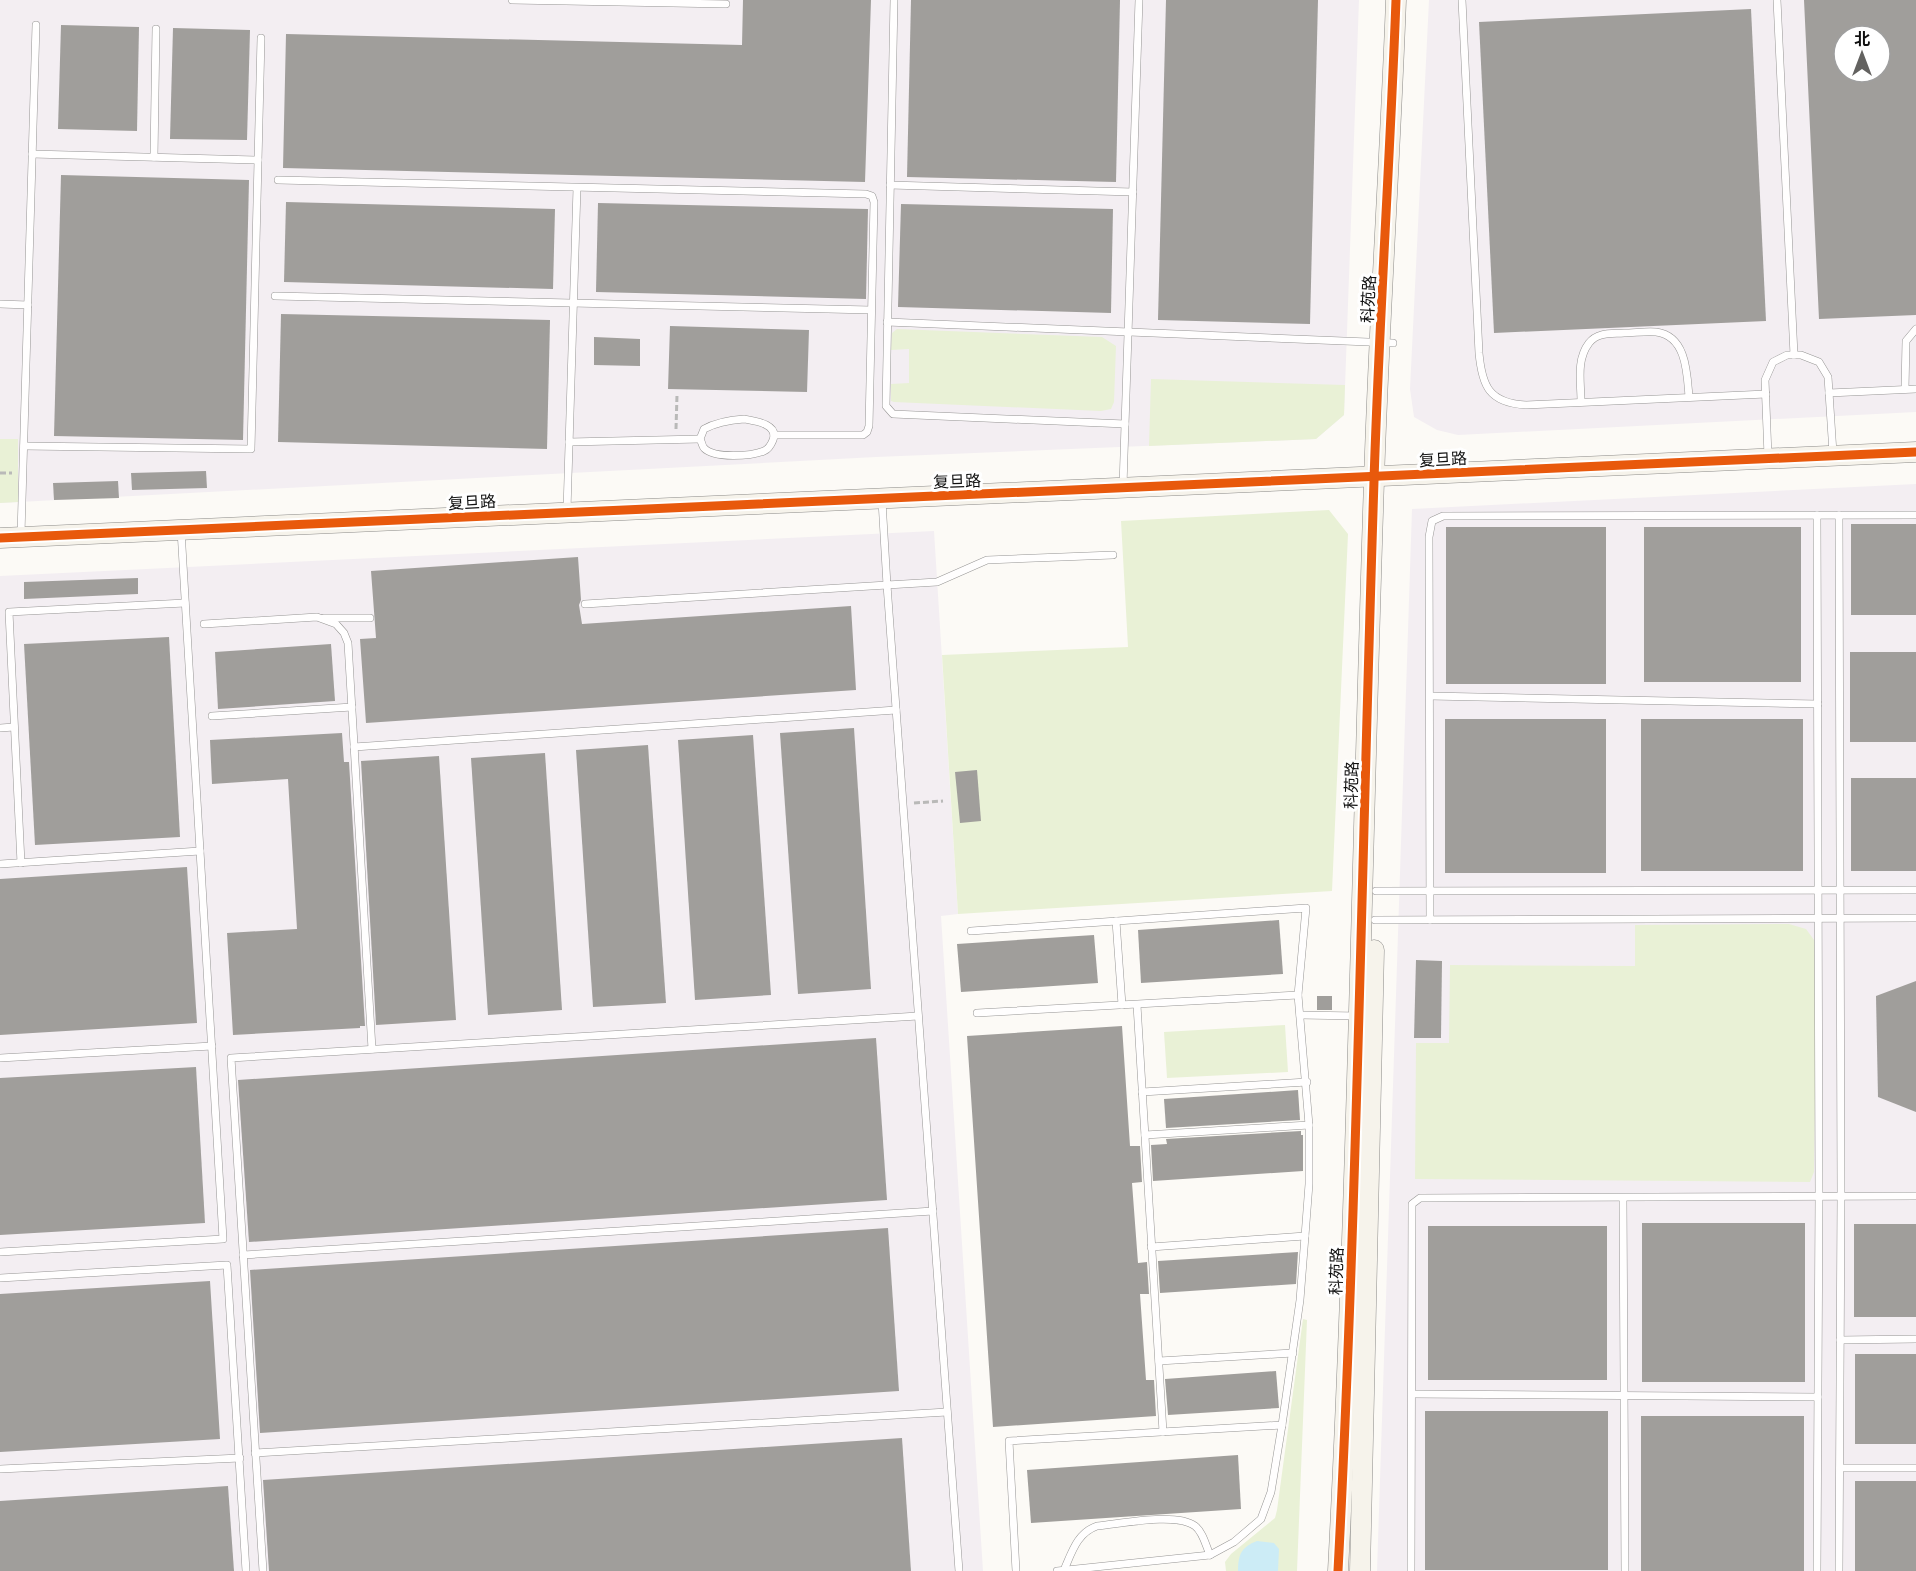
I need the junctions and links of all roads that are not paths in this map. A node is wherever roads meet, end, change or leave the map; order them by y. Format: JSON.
{"nodes":[{"id":1,"x":512,"y":0,"type":"edge"},
{"id":2,"x":894,"y":0,"type":"edge"},
{"id":3,"x":1139,"y":0,"type":"edge"},
{"id":4,"x":1396,"y":0,"type":"edge"},
{"id":5,"x":1409,"y":0,"type":"edge"},
{"id":6,"x":1462,"y":0,"type":"edge"},
{"id":7,"x":1778,"y":0,"type":"edge"},
{"id":8,"x":726,"y":4,"type":"dead end"},
{"id":9,"x":36,"y":25,"type":"dead end"},
{"id":10,"x":156,"y":29,"type":"dead end"},
{"id":11,"x":261,"y":38,"type":"dead end"},
{"id":12,"x":32,"y":154,"type":"junction"},
{"id":13,"x":154,"y":157,"type":"junction"},
{"id":14,"x":258,"y":160,"type":"junction"},
{"id":15,"x":278,"y":180,"type":"dead end"},
{"id":16,"x":890,"y":185,"type":"junction"},
{"id":17,"x":577,"y":188,"type":"junction"},
{"id":18,"x":1133,"y":192,"type":"junction"},
{"id":19,"x":275,"y":296,"type":"dead end"},
{"id":20,"x":573,"y":303,"type":"junction"},
{"id":21,"x":0,"y":304,"type":"edge"},
{"id":22,"x":28,"y":305,"type":"junction"},
{"id":23,"x":871,"y":310,"type":"junction"},
{"id":24,"x":888,"y":322,"type":"junction"},
{"id":25,"x":1916,"y":329,"type":"edge"},
{"id":26,"x":1128,"y":332,"type":"junction"},
{"id":27,"x":1387,"y":343,"type":"junction"},
{"id":28,"x":1794,"y":355,"type":"junction"},
{"id":29,"x":1916,"y":388,"type":"edge"},
{"id":30,"x":1905,"y":389,"type":"junction"},
{"id":31,"x":1829,"y":393,"type":"junction"},
{"id":32,"x":1766,"y":394,"type":"junction"},
{"id":33,"x":1689,"y":397,"type":"junction"},
{"id":34,"x":1581,"y":402,"type":"junction"},
{"id":35,"x":1125,"y":424,"type":"junction"},
{"id":36,"x":774,"y":435,"type":"junction"},
{"id":37,"x":700,"y":440,"type":"junction"},
{"id":38,"x":569,"y":442,"type":"junction"},
{"id":39,"x":24,"y":446,"type":"junction"},
{"id":40,"x":1916,"y":452,"type":"edge"},
{"id":41,"x":1833,"y":456,"type":"junction"},
{"id":42,"x":1768,"y":459,"type":"junction"},
{"id":43,"x":1381,"y":477,"type":"junction"},
{"id":44,"x":1123,"y":488,"type":"junction"},
{"id":45,"x":881,"y":499,"type":"junction"},
{"id":46,"x":567,"y":512,"type":"junction"},
{"id":47,"x":1817,"y":515,"type":"junction"},
{"id":48,"x":1839,"y":515,"type":"junction"},
{"id":49,"x":1916,"y":515,"type":"edge"},
{"id":50,"x":181,"y":529,"type":"junction"},
{"id":51,"x":21,"y":536,"type":"junction"},
{"id":52,"x":0,"y":538,"type":"edge"},
{"id":53,"x":1113,"y":555,"type":"dead end"},
{"id":54,"x":887,"y":585,"type":"junction"},
{"id":55,"x":185,"y":603,"type":"junction"},
{"id":56,"x":585,"y":604,"type":"dead end"},
{"id":57,"x":317,"y":617,"type":"junction"},
{"id":58,"x":370,"y":618,"type":"dead end"},
{"id":59,"x":204,"y":624,"type":"dead end"},
{"id":60,"x":1430,"y":696,"type":"junction"},
{"id":61,"x":1818,"y":704,"type":"junction"},
{"id":62,"x":352,"y":708,"type":"junction"},
{"id":63,"x":896,"y":710,"type":"junction"},
{"id":64,"x":212,"y":716,"type":"dead end"},
{"id":65,"x":14,"y":727,"type":"junction"},
{"id":66,"x":0,"y":728,"type":"edge"},
{"id":67,"x":354,"y":747,"type":"junction"},
{"id":68,"x":200,"y":851,"type":"junction"},
{"id":69,"x":21,"y":863,"type":"junction"},
{"id":70,"x":0,"y":864,"type":"edge"},
{"id":71,"x":1430,"y":890,"type":"junction"},
{"id":72,"x":1819,"y":890,"type":"junction"},
{"id":73,"x":1840,"y":890,"type":"junction"},
{"id":74,"x":1916,"y":890,"type":"edge"},
{"id":75,"x":1376,"y":891,"type":"junction"},
{"id":76,"x":1916,"y":918,"type":"edge"},
{"id":77,"x":1819,"y":919,"type":"junction"},
{"id":78,"x":1840,"y":919,"type":"junction"},
{"id":79,"x":1375,"y":920,"type":"junction"},
{"id":80,"x":1430,"y":920,"type":"junction"},
{"id":81,"x":1116,"y":921,"type":"junction"},
{"id":82,"x":971,"y":931,"type":"dead end"},
{"id":83,"x":1299,"y":995,"type":"junction"},
{"id":84,"x":1122,"y":1005,"type":"junction"},
{"id":85,"x":1137,"y":1005,"type":"junction"},
{"id":86,"x":977,"y":1013,"type":"dead end"},
{"id":87,"x":1300,"y":1015,"type":"junction"},
{"id":88,"x":918,"y":1016,"type":"junction"},
{"id":89,"x":1359,"y":1016,"type":"junction"},
{"id":90,"x":212,"y":1046,"type":"junction"},
{"id":91,"x":372,"y":1048,"type":"junction"},
{"id":92,"x":0,"y":1058,"type":"edge"},
{"id":93,"x":1306,"y":1082,"type":"junction"},
{"id":94,"x":1142,"y":1092,"type":"junction"},
{"id":95,"x":1309,"y":1125,"type":"junction"},
{"id":96,"x":1145,"y":1135,"type":"junction"},
{"id":97,"x":1841,"y":1196,"type":"junction"},
{"id":98,"x":1916,"y":1196,"type":"edge"},
{"id":99,"x":1819,"y":1197,"type":"junction"},
{"id":100,"x":1623,"y":1198,"type":"junction"},
{"id":101,"x":933,"y":1211,"type":"junction"},
{"id":102,"x":1305,"y":1236,"type":"junction"},
{"id":103,"x":1151,"y":1246,"type":"junction"},
{"id":104,"x":0,"y":1252,"type":"edge"},
{"id":105,"x":243,"y":1255,"type":"junction"},
{"id":106,"x":0,"y":1278,"type":"edge"},
{"id":107,"x":1916,"y":1339,"type":"edge"},
{"id":108,"x":1840,"y":1340,"type":"junction"},
{"id":109,"x":1293,"y":1353,"type":"junction"},
{"id":110,"x":1159,"y":1361,"type":"junction"},
{"id":111,"x":1412,"y":1395,"type":"junction"},
{"id":112,"x":1624,"y":1396,"type":"junction"},
{"id":113,"x":1818,"y":1397,"type":"junction"},
{"id":114,"x":947,"y":1412,"type":"junction"},
{"id":115,"x":1282,"y":1425,"type":"junction"},
{"id":116,"x":1163,"y":1432,"type":"junction"},
{"id":117,"x":255,"y":1453,"type":"junction"},
{"id":118,"x":240,"y":1458,"type":"junction"},
{"id":119,"x":1840,"y":1468,"type":"junction"},
{"id":120,"x":1916,"y":1468,"type":"edge"},
{"id":121,"x":0,"y":1469,"type":"edge"},
{"id":122,"x":1210,"y":1555,"type":"junction"},
{"id":123,"x":1064,"y":1570,"type":"edge"},
{"id":124,"x":246,"y":1571,"type":"edge"},
{"id":125,"x":263,"y":1571,"type":"edge"},
{"id":126,"x":959,"y":1571,"type":"edge"},
{"id":127,"x":1016,"y":1571,"type":"edge"},
{"id":128,"x":1057,"y":1571,"type":"edge"},
{"id":129,"x":1338,"y":1571,"type":"edge"},
{"id":130,"x":1360,"y":1571,"type":"edge"},
{"id":131,"x":1411,"y":1571,"type":"edge"},
{"id":132,"x":1625,"y":1571,"type":"edge"},
{"id":133,"x":1817,"y":1571,"type":"edge"},
{"id":134,"x":1839,"y":1571,"type":"edge"}],
"edges":[{"from":1,"to":8,"type":"lane"},
{"from":2,"to":16,"type":"lane"},
{"from":3,"to":18,"type":"lane"},
{"from":4,"to":27,"type":"street","name":"科苑路"},
{"from":5,"to":27,"type":"street","name":"科苑路"},
{"from":6,"to":34,"type":"lane"},
{"from":7,"to":28,"type":"lane"},
{"from":9,"to":12,"type":"lane"},
{"from":10,"to":13,"type":"lane"},
{"from":11,"to":14,"type":"lane"},
{"from":12,"to":13,"type":"lane"},
{"from":12,"to":22,"type":"lane"},
{"from":13,"to":14,"type":"lane"},
{"from":14,"to":39,"type":"lane"},
{"from":15,"to":17,"type":"lane"},
{"from":16,"to":18,"type":"lane"},
{"from":16,"to":24,"type":"lane"},
{"from":17,"to":20,"type":"lane"},
{"from":17,"to":23,"type":"lane"},
{"from":18,"to":26,"type":"lane"},
{"from":19,"to":20,"type":"lane"},
{"from":20,"to":23,"type":"lane"},
{"from":20,"to":38,"type":"lane"},
{"from":21,"to":22,"type":"lane"},
{"from":22,"to":39,"type":"lane"},
{"from":23,"to":36,"type":"lane"},
{"from":24,"to":26,"type":"lane"},
{"from":24,"to":35,"type":"lane"},
{"from":25,"to":30,"type":"lane"},
{"from":26,"to":27,"type":"lane"},
{"from":26,"to":35,"type":"lane"},
{"from":27,"to":43,"type":"street","name":"科苑路"},
{"from":28,"to":31,"type":"lane"},
{"from":28,"to":32,"type":"lane"},
{"from":29,"to":30,"type":"lane"},
{"from":30,"to":31,"type":"lane"},
{"from":31,"to":41,"type":"lane"},
{"from":32,"to":33,"type":"lane"},
{"from":32,"to":42,"type":"lane"},
{"from":33,"to":34,"type":"lane"},
{"from":33,"to":34,"type":"lane"},
{"from":35,"to":44,"type":"lane"},
{"from":36,"to":37,"type":"lane"},
{"from":36,"to":37,"type":"lane"},
{"from":37,"to":38,"type":"lane"},
{"from":38,"to":46,"type":"lane"},
{"from":39,"to":51,"type":"lane"},
{"from":40,"to":41,"type":"street","name":"复旦路"},
{"from":41,"to":42,"type":"street","name":"复旦路"},
{"from":42,"to":43,"type":"street","name":"复旦路"},
{"from":43,"to":44,"type":"street","name":"复旦路"},
{"from":43,"to":75,"type":"street","name":"科苑路"},
{"from":43,"to":89,"type":"street","name":"科苑路"},
{"from":44,"to":45,"type":"street","name":"复旦路"},
{"from":45,"to":46,"type":"street","name":"复旦路"},
{"from":45,"to":54,"type":"lane"},
{"from":46,"to":50,"type":"street","name":"复旦路"},
{"from":47,"to":48,"type":"lane"},
{"from":47,"to":60,"type":"lane"},
{"from":47,"to":61,"type":"lane"},
{"from":48,"to":49,"type":"lane"},
{"from":48,"to":73,"type":"lane"},
{"from":50,"to":51,"type":"street","name":"复旦路"},
{"from":50,"to":55,"type":"lane"},
{"from":51,"to":52,"type":"street","name":"复旦路"},
{"from":53,"to":54,"type":"lane"},
{"from":54,"to":56,"type":"lane"},
{"from":54,"to":63,"type":"lane"},
{"from":55,"to":65,"type":"lane"},
{"from":55,"to":68,"type":"lane"},
{"from":57,"to":58,"type":"lane"},
{"from":57,"to":59,"type":"lane"},
{"from":57,"to":62,"type":"lane"},
{"from":60,"to":61,"type":"lane"},
{"from":60,"to":71,"type":"lane"},
{"from":61,"to":72,"type":"lane"},
{"from":62,"to":64,"type":"lane"},
{"from":62,"to":67,"type":"lane"},
{"from":63,"to":67,"type":"lane"},
{"from":63,"to":88,"type":"lane"},
{"from":65,"to":66,"type":"lane"},
{"from":65,"to":69,"type":"lane"},
{"from":67,"to":91,"type":"lane"},
{"from":68,"to":69,"type":"lane"},
{"from":68,"to":90,"type":"lane"},
{"from":69,"to":70,"type":"lane"},
{"from":71,"to":72,"type":"lane"},
{"from":71,"to":75,"type":"lane"},
{"from":71,"to":80,"type":"lane"},
{"from":72,"to":73,"type":"lane"},
{"from":72,"to":77,"type":"lane"},
{"from":73,"to":74,"type":"lane"},
{"from":73,"to":78,"type":"lane"},
{"from":75,"to":79,"type":"street","name":"科苑路"},
{"from":76,"to":78,"type":"lane"},
{"from":77,"to":78,"type":"lane"},
{"from":77,"to":80,"type":"lane"},
{"from":77,"to":99,"type":"lane"},
{"from":78,"to":97,"type":"lane"},
{"from":79,"to":80,"type":"lane"},
{"from":79,"to":130,"type":"street","name":"科苑路"},
{"from":81,"to":82,"type":"lane"},
{"from":81,"to":83,"type":"lane"},
{"from":81,"to":84,"type":"lane"},
{"from":83,"to":85,"type":"lane"},
{"from":83,"to":87,"type":"lane"},
{"from":84,"to":85,"type":"lane"},
{"from":84,"to":86,"type":"lane"},
{"from":85,"to":94,"type":"lane"},
{"from":87,"to":89,"type":"lane"},
{"from":87,"to":93,"type":"lane"},
{"from":88,"to":91,"type":"lane"},
{"from":88,"to":101,"type":"lane"},
{"from":89,"to":129,"type":"street","name":"科苑路"},
{"from":90,"to":92,"type":"lane"},
{"from":90,"to":104,"type":"lane"},
{"from":91,"to":105,"type":"lane"},
{"from":93,"to":94,"type":"lane"},
{"from":93,"to":95,"type":"lane"},
{"from":94,"to":96,"type":"lane"},
{"from":95,"to":96,"type":"lane"},
{"from":95,"to":102,"type":"lane"},
{"from":96,"to":103,"type":"lane"},
{"from":97,"to":98,"type":"lane"},
{"from":97,"to":99,"type":"lane"},
{"from":97,"to":108,"type":"lane"},
{"from":99,"to":100,"type":"lane"},
{"from":99,"to":113,"type":"lane"},
{"from":100,"to":111,"type":"lane"},
{"from":100,"to":112,"type":"lane"},
{"from":101,"to":105,"type":"lane"},
{"from":101,"to":114,"type":"lane"},
{"from":102,"to":103,"type":"lane"},
{"from":102,"to":109,"type":"lane"},
{"from":103,"to":110,"type":"lane"},
{"from":105,"to":117,"type":"lane"},
{"from":106,"to":118,"type":"lane"},
{"from":107,"to":108,"type":"lane"},
{"from":108,"to":119,"type":"lane"},
{"from":109,"to":110,"type":"lane"},
{"from":109,"to":115,"type":"lane"},
{"from":110,"to":116,"type":"lane"},
{"from":111,"to":112,"type":"lane"},
{"from":111,"to":131,"type":"lane"},
{"from":112,"to":113,"type":"lane"},
{"from":112,"to":132,"type":"lane"},
{"from":113,"to":133,"type":"lane"},
{"from":114,"to":117,"type":"lane"},
{"from":114,"to":126,"type":"lane"},
{"from":115,"to":116,"type":"lane"},
{"from":115,"to":122,"type":"lane"},
{"from":116,"to":127,"type":"lane"},
{"from":117,"to":125,"type":"lane"},
{"from":118,"to":121,"type":"lane"},
{"from":118,"to":124,"type":"lane"},
{"from":119,"to":120,"type":"lane"},
{"from":119,"to":134,"type":"lane"},
{"from":122,"to":123,"type":"lane"},
{"from":122,"to":123,"type":"lane"},
{"from":123,"to":128,"type":"lane"}]}
